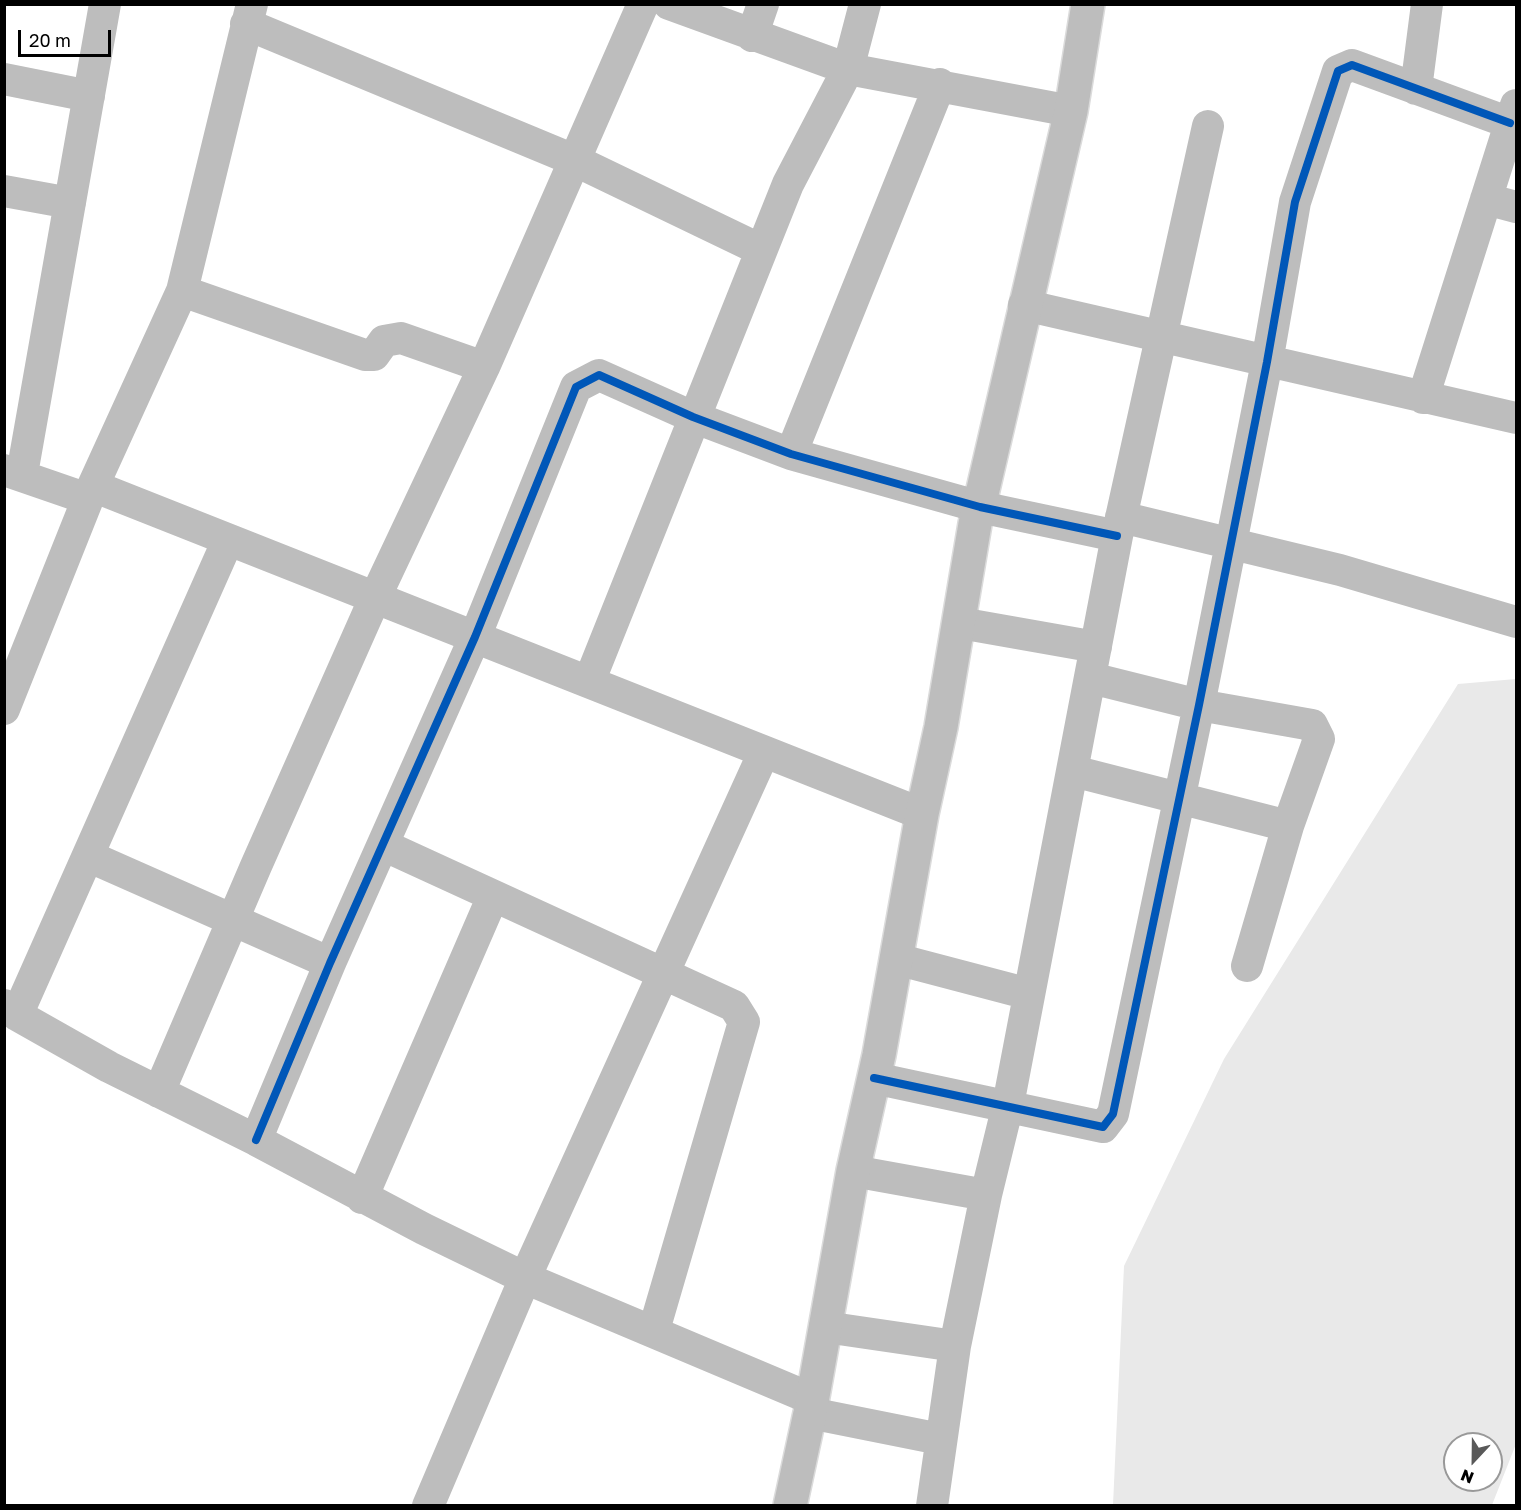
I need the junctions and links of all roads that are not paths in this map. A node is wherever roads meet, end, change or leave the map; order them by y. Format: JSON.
{"nodes":[{"id":1,"x":105,"y":4,"type":"edge"},
{"id":2,"x":643,"y":4,"type":"edge"},
{"id":3,"x":669,"y":4,"type":"edge"},
{"id":4,"x":763,"y":4,"type":"edge"},
{"id":5,"x":865,"y":4,"type":"edge"},
{"id":6,"x":1089,"y":4,"type":"edge"},
{"id":7,"x":1427,"y":4,"type":"edge"},
{"id":8,"x":249,"y":14,"type":"edge"},
{"id":9,"x":752,"y":36,"type":"junction"},
{"id":10,"x":848,"y":69,"type":"junction"},
{"id":11,"x":4,"y":80,"type":"edge"},
{"id":12,"x":940,"y":84,"type":"junction"},
{"id":13,"x":1416,"y":89,"type":"junction"},
{"id":14,"x":89,"y":96,"type":"junction"},
{"id":15,"x":1071,"y":111,"type":"junction"},
{"id":16,"x":1513,"y":113,"type":"edge"},
{"id":17,"x":1208,"y":126,"type":"dead end"},
{"id":18,"x":574,"y":160,"type":"junction"},
{"id":19,"x":4,"y":190,"type":"edge"},
{"id":20,"x":1486,"y":199,"type":"junction"},
{"id":21,"x":70,"y":203,"type":"junction"},
{"id":22,"x":1516,"y":207,"type":"edge"},
{"id":23,"x":761,"y":250,"type":"junction"},
{"id":24,"x":182,"y":291,"type":"junction"},
{"id":25,"x":1024,"y":305,"type":"junction"},
{"id":26,"x":1161,"y":336,"type":"junction"},
{"id":27,"x":1267,"y":362,"type":"junction"},
{"id":28,"x":483,"y":366,"type":"junction"},
{"id":29,"x":1423,"y":398,"type":"junction"},
{"id":30,"x":693,"y":417,"type":"junction"},
{"id":31,"x":1516,"y":418,"type":"edge"},
{"id":32,"x":791,"y":454,"type":"junction"},
{"id":33,"x":13,"y":472,"type":"edge"},
{"id":34,"x":90,"y":492,"type":"junction"},
{"id":35,"x":980,"y":507,"type":"junction"},
{"id":36,"x":1119,"y":526,"type":"junction"},
{"id":37,"x":228,"y":540,"type":"junction"},
{"id":38,"x":1231,"y":546,"type":"junction"},
{"id":39,"x":374,"y":600,"type":"junction"},
{"id":40,"x":1516,"y":622,"type":"edge"},
{"id":41,"x":960,"y":623,"type":"junction"},
{"id":42,"x":475,"y":637,"type":"junction"},
{"id":43,"x":1096,"y":647,"type":"junction"},
{"id":44,"x":1090,"y":678,"type":"junction"},
{"id":45,"x":589,"y":682,"type":"junction"},
{"id":46,"x":8,"y":693,"type":"edge"},
{"id":47,"x":1199,"y":705,"type":"junction"},
{"id":48,"x":764,"y":752,"type":"junction"},
{"id":49,"x":1073,"y":771,"type":"junction"},
{"id":50,"x":1179,"y":799,"type":"junction"},
{"id":51,"x":922,"y":814,"type":"junction"},
{"id":52,"x":1288,"y":826,"type":"junction"},
{"id":53,"x":383,"y":845,"type":"junction"},
{"id":54,"x":88,"y":856,"type":"junction"},
{"id":55,"x":493,"y":896,"type":"junction"},
{"id":56,"x":233,"y":920,"type":"junction"},
{"id":57,"x":896,"y":958,"type":"junction"},
{"id":58,"x":330,"y":963,"type":"junction"},
{"id":59,"x":1248,"y":966,"type":"dead end"},
{"id":60,"x":665,"y":974,"type":"junction"},
{"id":61,"x":1029,"y":994,"type":"junction"},
{"id":62,"x":11,"y":1010,"type":"edge"},
{"id":63,"x":874,"y":1078,"type":"junction"},
{"id":64,"x":159,"y":1092,"type":"junction"},
{"id":65,"x":1008,"y":1105,"type":"junction"},
{"id":66,"x":256,"y":1140,"type":"junction"},
{"id":67,"x":853,"y":1171,"type":"junction"},
{"id":68,"x":986,"y":1195,"type":"junction"},
{"id":69,"x":362,"y":1198,"type":"junction"},
{"id":70,"x":525,"y":1278,"type":"junction"},
{"id":71,"x":825,"y":1327,"type":"junction"},
{"id":72,"x":654,"y":1330,"type":"junction"},
{"id":73,"x":955,"y":1346,"type":"junction"},
{"id":74,"x":811,"y":1406,"type":"junction"},
{"id":75,"x":940,"y":1440,"type":"junction"},
{"id":76,"x":428,"y":1506,"type":"edge"},
{"id":77,"x":790,"y":1506,"type":"edge"},
{"id":78,"x":932,"y":1506,"type":"edge"}],
"edges":[{"from":1,"to":14,"type":"street"},
{"from":2,"to":18,"type":"street"},
{"from":3,"to":9,"type":"street"},
{"from":4,"to":9,"type":"street"},
{"from":5,"to":10,"type":"street"},
{"from":6,"to":15,"type":"main road"},
{"from":7,"to":13,"type":"street"},
{"from":8,"to":18,"type":"street"},
{"from":8,"to":24,"type":"street"},
{"from":9,"to":10,"type":"street"},
{"from":10,"to":12,"type":"street"},
{"from":10,"to":23,"type":"street"},
{"from":11,"to":14,"type":"street"},
{"from":12,"to":15,"type":"street"},
{"from":12,"to":32,"type":"street"},
{"from":13,"to":16,"type":"street"},
{"from":13,"to":27,"type":"street"},
{"from":14,"to":21,"type":"street"},
{"from":15,"to":25,"type":"main road"},
{"from":16,"to":20,"type":"street"},
{"from":17,"to":26,"type":"street"},
{"from":18,"to":23,"type":"street"},
{"from":18,"to":28,"type":"street"},
{"from":19,"to":21,"type":"street"},
{"from":20,"to":22,"type":"street"},
{"from":20,"to":29,"type":"street"},
{"from":21,"to":33,"type":"street"},
{"from":23,"to":30,"type":"street"},
{"from":24,"to":28,"type":"street"},
{"from":24,"to":34,"type":"street"},
{"from":25,"to":26,"type":"street"},
{"from":25,"to":35,"type":"main road"},
{"from":26,"to":27,"type":"street"},
{"from":26,"to":36,"type":"street"},
{"from":27,"to":29,"type":"street"},
{"from":27,"to":38,"type":"street"},
{"from":28,"to":39,"type":"street"},
{"from":29,"to":31,"type":"street"},
{"from":30,"to":32,"type":"street"},
{"from":30,"to":42,"type":"street"},
{"from":30,"to":45,"type":"street"},
{"from":32,"to":35,"type":"street"},
{"from":33,"to":34,"type":"street"},
{"from":34,"to":37,"type":"street"},
{"from":34,"to":46,"type":"street"},
{"from":35,"to":36,"type":"street"},
{"from":35,"to":41,"type":"main road"},
{"from":36,"to":38,"type":"street"},
{"from":36,"to":43,"type":"street"},
{"from":37,"to":39,"type":"street"},
{"from":37,"to":54,"type":"street"},
{"from":38,"to":40,"type":"street"},
{"from":38,"to":47,"type":"street"},
{"from":39,"to":42,"type":"street"},
{"from":39,"to":56,"type":"street"},
{"from":41,"to":43,"type":"street"},
{"from":41,"to":51,"type":"main road"},
{"from":42,"to":45,"type":"street"},
{"from":42,"to":53,"type":"street"},
{"from":43,"to":44,"type":"street"},
{"from":44,"to":47,"type":"street"},
{"from":44,"to":49,"type":"street"},
{"from":45,"to":48,"type":"street"},
{"from":47,"to":50,"type":"street"},
{"from":47,"to":52,"type":"street"},
{"from":48,"to":51,"type":"street"},
{"from":48,"to":60,"type":"street"},
{"from":49,"to":50,"type":"street"},
{"from":49,"to":61,"type":"street"},
{"from":50,"to":52,"type":"street"},
{"from":50,"to":65,"type":"street"},
{"from":51,"to":57,"type":"main road"},
{"from":52,"to":59,"type":"street"},
{"from":53,"to":55,"type":"street"},
{"from":53,"to":58,"type":"street"},
{"from":54,"to":56,"type":"street"},
{"from":54,"to":62,"type":"street"},
{"from":55,"to":60,"type":"street"},
{"from":55,"to":69,"type":"street"},
{"from":56,"to":58,"type":"street"},
{"from":56,"to":64,"type":"street"},
{"from":57,"to":61,"type":"street"},
{"from":57,"to":63,"type":"main road"},
{"from":58,"to":66,"type":"street"},
{"from":60,"to":70,"type":"street"},
{"from":60,"to":72,"type":"street"},
{"from":61,"to":65,"type":"street"},
{"from":62,"to":64,"type":"street"},
{"from":63,"to":65,"type":"street"},
{"from":63,"to":67,"type":"main road"},
{"from":64,"to":66,"type":"street"},
{"from":65,"to":68,"type":"street"},
{"from":66,"to":69,"type":"street"},
{"from":67,"to":68,"type":"street"},
{"from":67,"to":71,"type":"main road"},
{"from":68,"to":73,"type":"street"},
{"from":69,"to":70,"type":"street"},
{"from":70,"to":72,"type":"street"},
{"from":70,"to":76,"type":"street"},
{"from":71,"to":73,"type":"street"},
{"from":71,"to":74,"type":"main road"},
{"from":72,"to":74,"type":"street"},
{"from":73,"to":75,"type":"street"},
{"from":74,"to":75,"type":"street"},
{"from":74,"to":77,"type":"main road"},
{"from":75,"to":78,"type":"street"}]}
